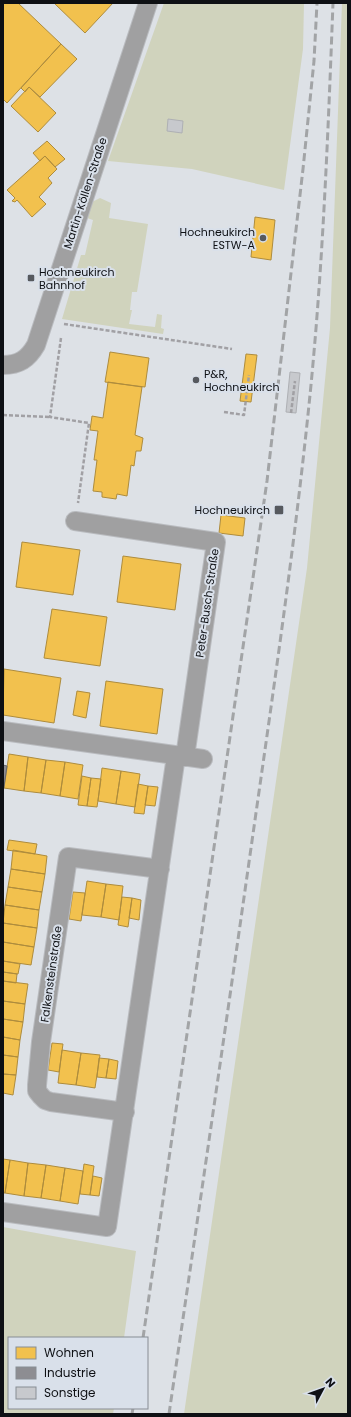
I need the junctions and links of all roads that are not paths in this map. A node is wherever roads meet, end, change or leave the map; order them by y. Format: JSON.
{"nodes":[{"id":1,"x":148,"y":3,"type":"edge"},
{"id":2,"x":3,"y":365,"type":"edge"},
{"id":3,"x":75,"y":521,"type":"road end"},
{"id":4,"x":3,"y":731,"type":"edge"},
{"id":5,"x":180,"y":756,"type":"junction"},
{"id":6,"x":203,"y":759,"type":"dead end"},
{"id":7,"x":160,"y":869,"type":"junction"},
{"id":8,"x":124,"y":1112,"type":"junction"},
{"id":9,"x":3,"y":1212,"type":"edge"}],
"edges":[{"from":1,"to":2,"type":"street","name":"Martin-Köllen-Straße"},
{"from":3,"to":5,"type":"street","name":"Peter-Busch-Straße"},
{"from":4,"to":5,"type":"street"},
{"from":5,"to":6,"type":"street"},
{"from":5,"to":7,"type":"street"},
{"from":7,"to":8,"type":"street"},
{"from":7,"to":8,"type":"street","name":"Falkensteinstraße"},
{"from":8,"to":9,"type":"street"}]}
